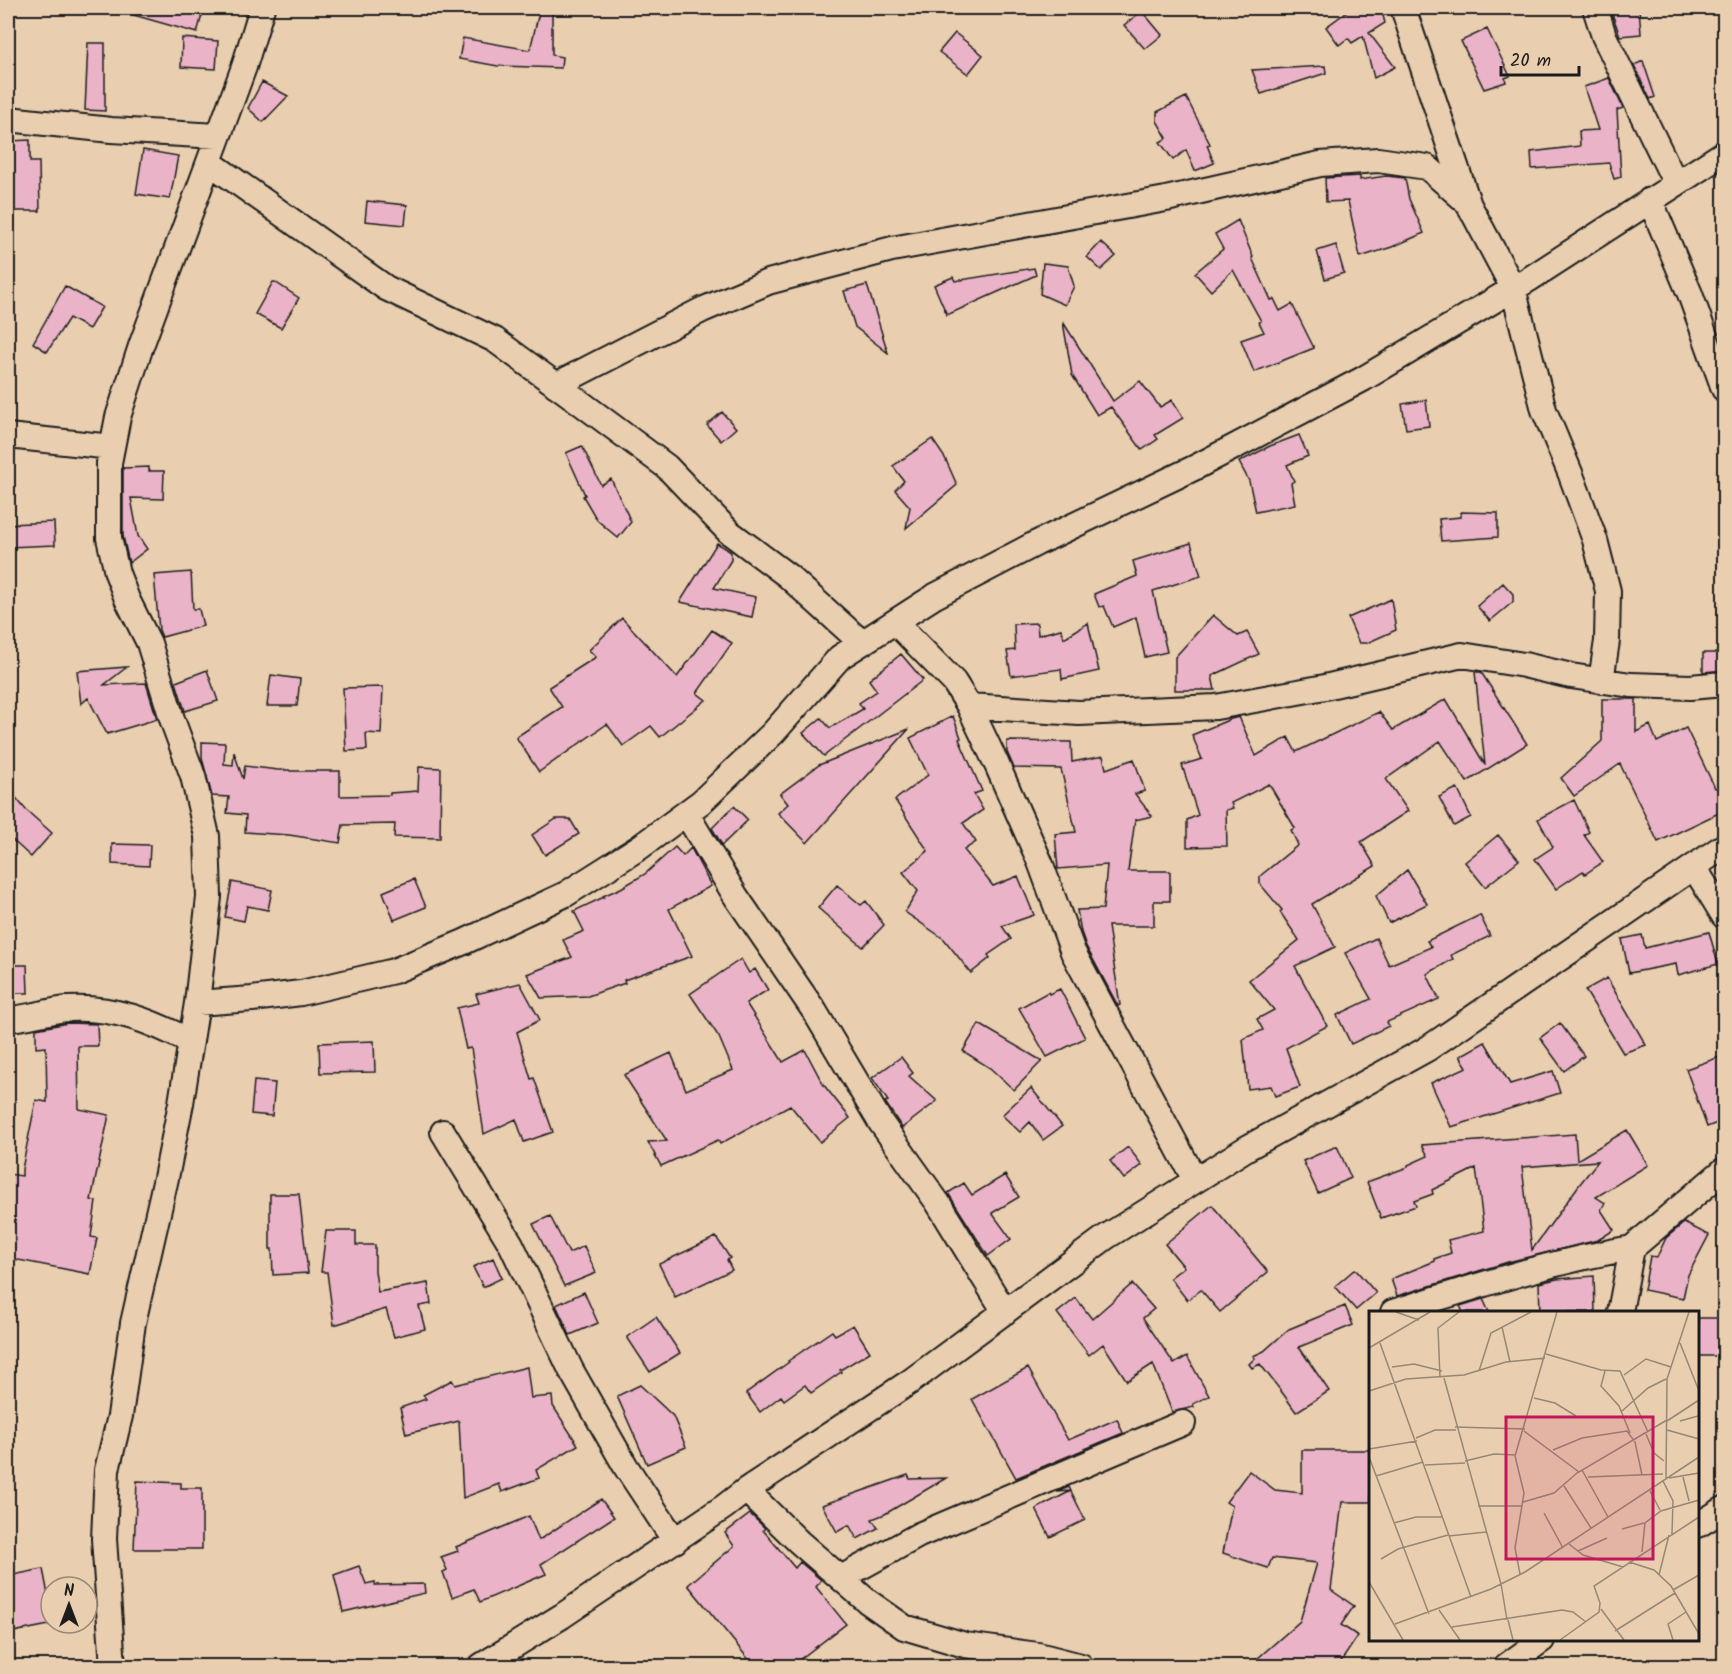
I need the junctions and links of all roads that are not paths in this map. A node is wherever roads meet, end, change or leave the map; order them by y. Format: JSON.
{"nodes":[{"id":1,"x":262,"y":8,"type":"edge"},
{"id":2,"x":1403,"y":8,"type":"edge"},
{"id":3,"x":1595,"y":8,"type":"edge"},
{"id":4,"x":8,"y":119,"type":"edge"},
{"id":5,"x":218,"y":136,"type":"junction"},
{"id":6,"x":1725,"y":153,"type":"edge"},
{"id":7,"x":209,"y":162,"type":"junction"},
{"id":8,"x":1676,"y":184,"type":"junction"},
{"id":9,"x":1650,"y":200,"type":"junction"},
{"id":10,"x":1468,"y":203,"type":"junction"},
{"id":11,"x":1513,"y":288,"type":"junction"},
{"id":12,"x":556,"y":385,"type":"junction"},
{"id":13,"x":1725,"y":389,"type":"edge"},
{"id":14,"x":8,"y":436,"type":"edge"},
{"id":15,"x":112,"y":447,"type":"junction"},
{"id":16,"x":895,"y":622,"type":"junction"},
{"id":17,"x":862,"y":643,"type":"junction"},
{"id":18,"x":1601,"y":681,"type":"junction"},
{"id":19,"x":1725,"y":684,"type":"edge"},
{"id":20,"x":969,"y":706,"type":"junction"},
{"id":21,"x":686,"y":813,"type":"junction"},
{"id":22,"x":1725,"y":846,"type":"edge"},
{"id":23,"x":1694,"y":867,"type":"junction"},
{"id":24,"x":1725,"y":916,"type":"edge"},
{"id":25,"x":198,"y":1003,"type":"junction"},
{"id":26,"x":8,"y":1019,"type":"edge"},
{"id":27,"x":191,"y":1041,"type":"junction"},
{"id":28,"x":443,"y":1132,"type":"dead end"},
{"id":29,"x":1725,"y":1170,"type":"edge"},
{"id":30,"x":1196,"y":1180,"type":"junction"},
{"id":31,"x":1632,"y":1248,"type":"junction"},
{"id":32,"x":1396,"y":1311,"type":"edge"},
{"id":33,"x":1620,"y":1311,"type":"edge"},
{"id":34,"x":1005,"y":1312,"type":"junction"},
{"id":35,"x":1183,"y":1423,"type":"dead end"},
{"id":36,"x":746,"y":1490,"type":"junction"},
{"id":37,"x":1725,"y":1509,"type":"edge"},
{"id":38,"x":1699,"y":1524,"type":"edge"},
{"id":39,"x":675,"y":1541,"type":"junction"},
{"id":40,"x":841,"y":1578,"type":"junction"},
{"id":41,"x":1541,"y":1641,"type":"edge"},
{"id":42,"x":113,"y":1666,"type":"edge"},
{"id":43,"x":481,"y":1666,"type":"edge"},
{"id":44,"x":1081,"y":1666,"type":"edge"},
{"id":45,"x":1506,"y":1666,"type":"edge"}],
"edges":[{"from":1,"to":5,"type":"street"},
{"from":2,"to":10,"type":"street"},
{"from":3,"to":8,"type":"street"},
{"from":4,"to":5,"type":"street"},
{"from":5,"to":7,"type":"street"},
{"from":6,"to":8,"type":"street"},
{"from":7,"to":12,"type":"street"},
{"from":7,"to":15,"type":"street"},
{"from":8,"to":9,"type":"street"},
{"from":9,"to":11,"type":"street"},
{"from":9,"to":13,"type":"street"},
{"from":10,"to":11,"type":"street"},
{"from":10,"to":12,"type":"street"},
{"from":11,"to":16,"type":"street"},
{"from":11,"to":18,"type":"street"},
{"from":12,"to":17,"type":"street"},
{"from":14,"to":15,"type":"street"},
{"from":15,"to":25,"type":"street"},
{"from":16,"to":17,"type":"street"},
{"from":16,"to":20,"type":"street"},
{"from":17,"to":21,"type":"street"},
{"from":18,"to":19,"type":"street"},
{"from":18,"to":20,"type":"street"},
{"from":20,"to":30,"type":"street"},
{"from":21,"to":25,"type":"street"},
{"from":21,"to":34,"type":"street"},
{"from":22,"to":23,"type":"street"},
{"from":23,"to":24,"type":"street"},
{"from":23,"to":30,"type":"street"},
{"from":25,"to":27,"type":"street"},
{"from":26,"to":27,"type":"street"},
{"from":27,"to":42,"type":"street"},
{"from":28,"to":39,"type":"street"},
{"from":29,"to":31,"type":"street"},
{"from":30,"to":34,"type":"street"},
{"from":31,"to":32,"type":"street"},
{"from":31,"to":33,"type":"street"},
{"from":34,"to":36,"type":"street"},
{"from":35,"to":40,"type":"street"},
{"from":36,"to":39,"type":"street"},
{"from":36,"to":40,"type":"street"},
{"from":37,"to":38,"type":"street"},
{"from":39,"to":43,"type":"street"},
{"from":40,"to":44,"type":"street"},
{"from":41,"to":45,"type":"street"}]}
